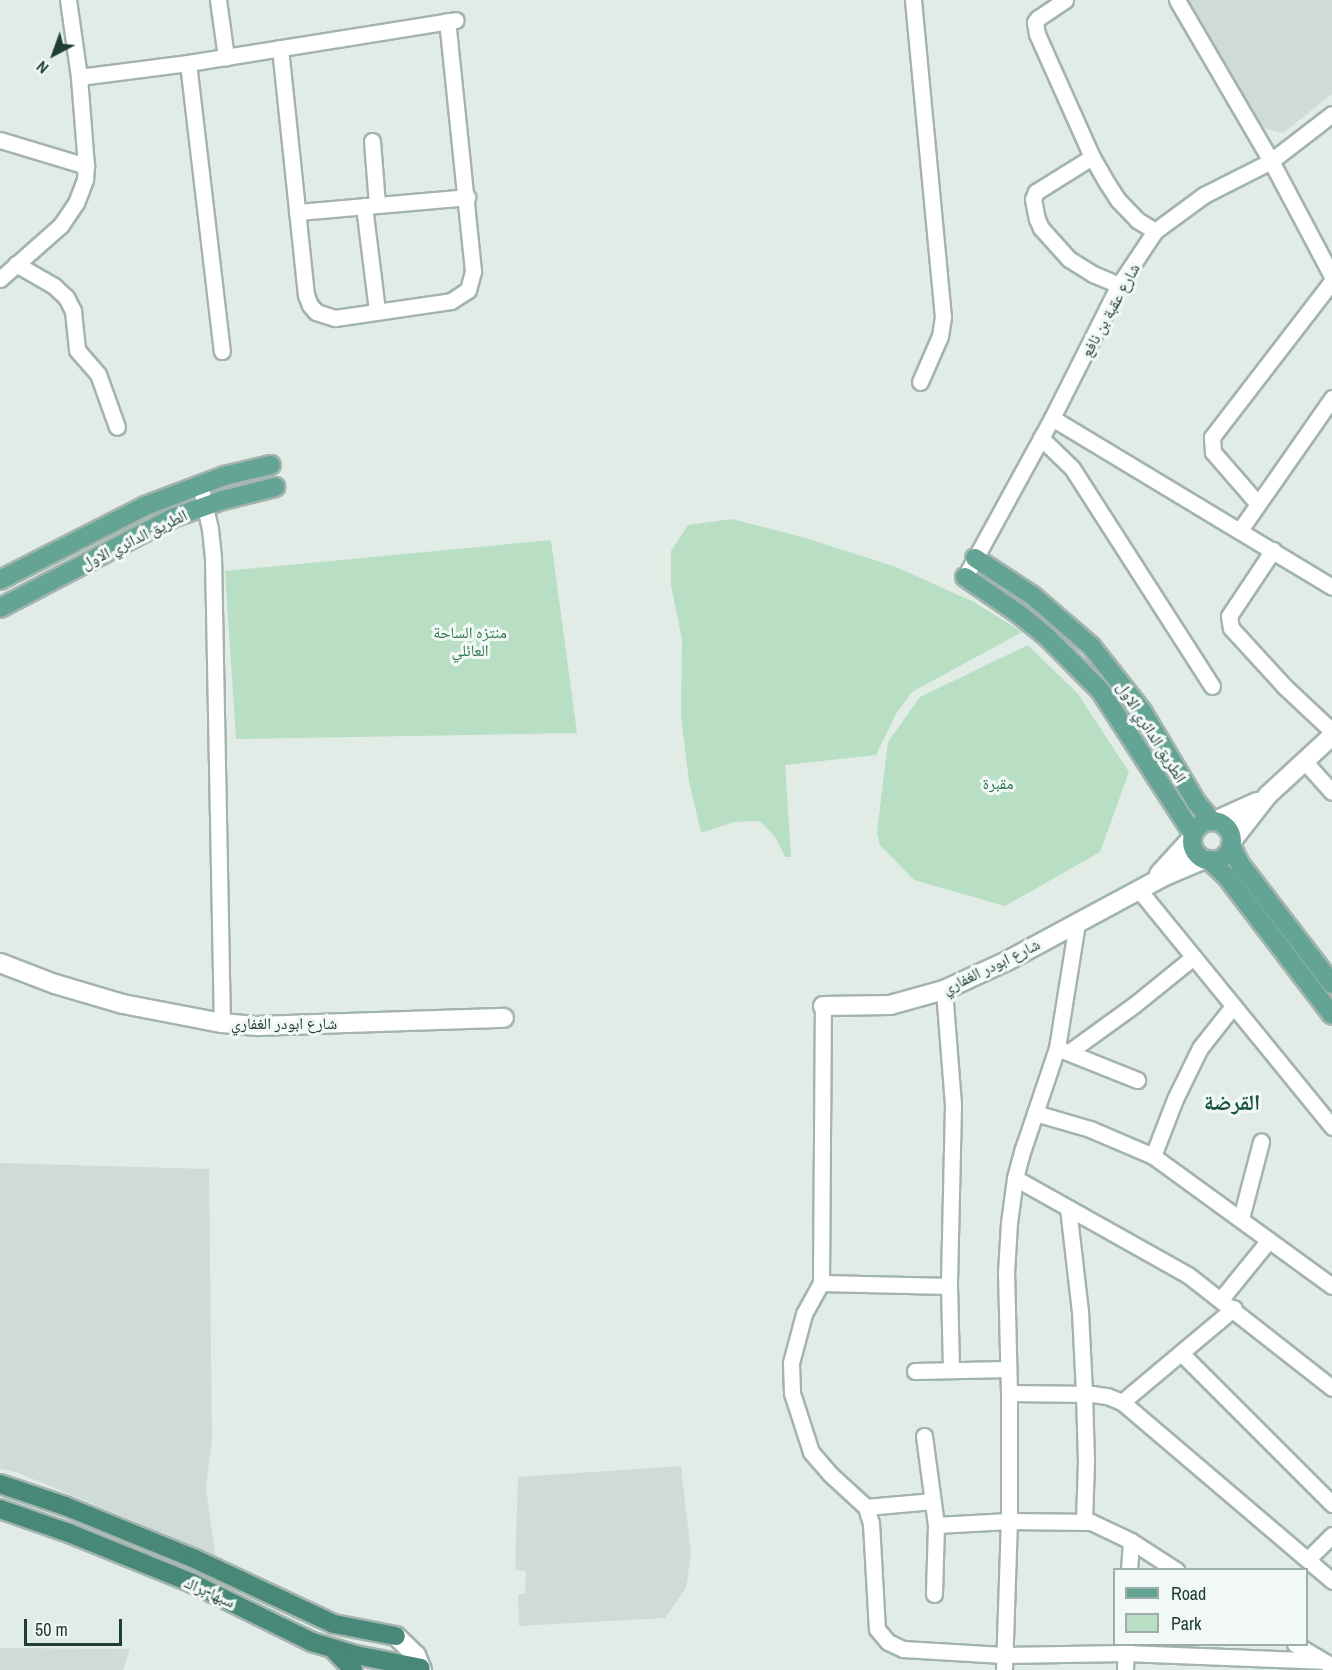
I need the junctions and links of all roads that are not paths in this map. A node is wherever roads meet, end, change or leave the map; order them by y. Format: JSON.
{"nodes":[{"id":1,"x":68,"y":0,"type":"edge"},
{"id":2,"x":218,"y":0,"type":"edge"},
{"id":3,"x":913,"y":0,"type":"edge"},
{"id":4,"x":1065,"y":0,"type":"edge"},
{"id":5,"x":1177,"y":0,"type":"edge"},
{"id":6,"x":279,"y":48,"type":"junction"},
{"id":7,"x":226,"y":57,"type":"junction"},
{"id":8,"x":188,"y":63,"type":"junction"},
{"id":9,"x":79,"y":77,"type":"junction"},
{"id":10,"x":1332,"y":114,"type":"edge"},
{"id":11,"x":0,"y":140,"type":"edge"},
{"id":12,"x":372,"y":141,"type":"dead end"},
{"id":13,"x":1092,"y":157,"type":"junction"},
{"id":14,"x":1271,"y":161,"type":"junction"},
{"id":15,"x":87,"y":166,"type":"junction"},
{"id":16,"x":467,"y":197,"type":"junction"},
{"id":17,"x":371,"y":205,"type":"junction"},
{"id":18,"x":297,"y":212,"type":"junction"},
{"id":19,"x":1155,"y":231,"type":"junction"},
{"id":20,"x":16,"y":264,"type":"junction"},
{"id":21,"x":1332,"y":276,"type":"edge"},
{"id":22,"x":0,"y":279,"type":"edge"},
{"id":23,"x":1332,"y":281,"type":"edge"},
{"id":24,"x":1119,"y":285,"type":"junction"},
{"id":25,"x":377,"y":311,"type":"junction"},
{"id":26,"x":222,"y":351,"type":"dead end"},
{"id":27,"x":920,"y":382,"type":"dead end"},
{"id":28,"x":1332,"y":398,"type":"edge"},
{"id":29,"x":1052,"y":418,"type":"junction"},
{"id":30,"x":117,"y":427,"type":"dead end"},
{"id":31,"x":1041,"y":438,"type":"junction"},
{"id":32,"x":271,"y":465,"type":"dead end"},
{"id":33,"x":200,"y":484,"type":"junction"},
{"id":34,"x":275,"y":487,"type":"dead end"},
{"id":35,"x":1258,"y":504,"type":"junction"},
{"id":36,"x":206,"y":506,"type":"junction"},
{"id":37,"x":1240,"y":530,"type":"junction"},
{"id":38,"x":1273,"y":550,"type":"junction"},
{"id":39,"x":975,"y":558,"type":"junction"},
{"id":40,"x":965,"y":578,"type":"joint"},
{"id":41,"x":0,"y":580,"type":"edge"},
{"id":42,"x":1332,"y":588,"type":"edge"},
{"id":43,"x":0,"y":608,"type":"edge"},
{"id":44,"x":1212,"y":686,"type":"dead end"},
{"id":45,"x":1332,"y":733,"type":"edge"},
{"id":46,"x":1305,"y":762,"type":"junction"},
{"id":47,"x":1332,"y":792,"type":"edge"},
{"id":48,"x":1268,"y":795,"type":"junction"},
{"id":49,"x":1214,"y":821,"type":"junction"},
{"id":50,"x":1193,"y":836,"type":"junction"},
{"id":51,"x":1231,"y":843,"type":"junction"},
{"id":52,"x":1207,"y":860,"type":"junction"},
{"id":53,"x":1143,"y":888,"type":"junction"},
{"id":54,"x":1077,"y":923,"type":"junction"},
{"id":55,"x":1192,"y":958,"type":"junction"},
{"id":56,"x":0,"y":963,"type":"edge"},
{"id":57,"x":1332,"y":984,"type":"edge"},
{"id":58,"x":944,"y":990,"type":"junction"},
{"id":59,"x":823,"y":1006,"type":"joint"},
{"id":60,"x":1233,"y":1006,"type":"junction"},
{"id":61,"x":1332,"y":1015,"type":"edge"},
{"id":62,"x":504,"y":1018,"type":"dead end"},
{"id":63,"x":222,"y":1023,"type":"junction"},
{"id":64,"x":1063,"y":1050,"type":"junction"},
{"id":65,"x":1137,"y":1080,"type":"dead end"},
{"id":66,"x":1035,"y":1113,"type":"junction"},
{"id":67,"x":1332,"y":1127,"type":"edge"},
{"id":68,"x":1261,"y":1142,"type":"dead end"},
{"id":69,"x":1154,"y":1156,"type":"junction"},
{"id":70,"x":1015,"y":1178,"type":"junction"},
{"id":71,"x":1068,"y":1208,"type":"junction"},
{"id":72,"x":1240,"y":1218,"type":"junction"},
{"id":73,"x":1269,"y":1240,"type":"junction"},
{"id":74,"x":821,"y":1283,"type":"junction"},
{"id":75,"x":949,"y":1286,"type":"junction"},
{"id":76,"x":1332,"y":1286,"type":"edge"},
{"id":77,"x":1227,"y":1304,"type":"junction"},
{"id":78,"x":1181,"y":1353,"type":"junction"},
{"id":79,"x":951,"y":1369,"type":"junction"},
{"id":80,"x":1008,"y":1369,"type":"junction"},
{"id":81,"x":915,"y":1371,"type":"dead end"},
{"id":82,"x":1332,"y":1388,"type":"edge"},
{"id":83,"x":1009,"y":1393,"type":"junction"},
{"id":84,"x":1084,"y":1394,"type":"junction"},
{"id":85,"x":1122,"y":1402,"type":"junction"},
{"id":86,"x":924,"y":1436,"type":"dead end"},
{"id":87,"x":0,"y":1484,"type":"edge"},
{"id":88,"x":933,"y":1501,"type":"junction"},
{"id":89,"x":1332,"y":1504,"type":"edge"},
{"id":90,"x":866,"y":1507,"type":"junction"},
{"id":91,"x":4,"y":1514,"type":"edge"},
{"id":92,"x":1009,"y":1521,"type":"junction"},
{"id":93,"x":1084,"y":1521,"type":"junction"},
{"id":94,"x":936,"y":1525,"type":"junction"},
{"id":95,"x":1332,"y":1535,"type":"edge"},
{"id":96,"x":1131,"y":1541,"type":"junction"},
{"id":97,"x":1308,"y":1559,"type":"junction"},
{"id":98,"x":1129,"y":1568,"type":"edge"},
{"id":99,"x":1174,"y":1568,"type":"edge"},
{"id":100,"x":1332,"y":1581,"type":"edge"},
{"id":101,"x":934,"y":1594,"type":"dead end"},
{"id":102,"x":402,"y":1640,"type":"junction"},
{"id":103,"x":1298,"y":1646,"type":"edge"},
{"id":104,"x":332,"y":1648,"type":"junction"},
{"id":105,"x":1125,"y":1649,"type":"edge"},
{"id":106,"x":1004,"y":1662,"type":"edge"},
{"id":107,"x":1326,"y":1664,"type":"edge"},
{"id":108,"x":392,"y":1666,"type":"edge"},
{"id":109,"x":422,"y":1669,"type":"edge"},
{"id":110,"x":353,"y":1670,"type":"edge"},
{"id":111,"x":1125,"y":1670,"type":"edge"}],
"edges":[{"from":1,"to":9,"type":"street"},
{"from":2,"to":7,"type":"street"},
{"from":3,"to":27,"type":"street"},
{"from":4,"to":13,"type":"street"},
{"from":5,"to":14,"type":"street"},
{"from":6,"to":7,"type":"street"},
{"from":6,"to":16,"type":"street"},
{"from":6,"to":18,"type":"street"},
{"from":7,"to":8,"type":"street"},
{"from":8,"to":9,"type":"street"},
{"from":8,"to":26,"type":"street"},
{"from":9,"to":15,"type":"street"},
{"from":10,"to":14,"type":"street","name":"شارع عقبة بن نافع"},
{"from":11,"to":15,"type":"street"},
{"from":12,"to":17,"type":"street"},
{"from":13,"to":19,"type":"street"},
{"from":13,"to":24,"type":"street"},
{"from":14,"to":19,"type":"street","name":"شارع عقبة بن نافع"},
{"from":14,"to":21,"type":"street"},
{"from":15,"to":20,"type":"street"},
{"from":16,"to":17,"type":"street"},
{"from":16,"to":25,"type":"street"},
{"from":17,"to":18,"type":"street"},
{"from":17,"to":25,"type":"street"},
{"from":18,"to":25,"type":"street"},
{"from":19,"to":24,"type":"street","name":"شارع عقبة بن نافع"},
{"from":20,"to":22,"type":"street"},
{"from":20,"to":30,"type":"street"},
{"from":23,"to":35,"type":"street"},
{"from":24,"to":29,"type":"street","name":"شارع عقبة بن نافع"},
{"from":28,"to":35,"type":"street"},
{"from":29,"to":31,"type":"street","name":"شارع عقبة بن نافع"},
{"from":29,"to":37,"type":"street"},
{"from":31,"to":39,"type":"street","name":"شارع عقبة بن نافع"},
{"from":31,"to":44,"type":"street"},
{"from":32,"to":33,"type":"main road","name":"الطريق الدائري الاول"},
{"from":33,"to":36,"type":"street"},
{"from":33,"to":41,"type":"main road","name":"الطريق الدائري الاول"},
{"from":34,"to":36,"type":"main road","name":"الطريق الدائري الاول"},
{"from":35,"to":37,"type":"street"},
{"from":36,"to":43,"type":"main road","name":"الطريق الدائري الاول"},
{"from":36,"to":63,"type":"street"},
{"from":37,"to":38,"type":"street"},
{"from":38,"to":42,"type":"street"},
{"from":38,"to":45,"type":"street"},
{"from":39,"to":40,"type":"street","name":"شارع عقبة بن نافع"},
{"from":39,"to":49,"type":"main road","name":"الطريق الدائري الاول"},
{"from":40,"to":50,"type":"main road","name":"الطريق الدائري الاول"},
{"from":45,"to":46,"type":"street"},
{"from":46,"to":47,"type":"street"},
{"from":46,"to":48,"type":"street"},
{"from":48,"to":49,"type":"street"},
{"from":48,"to":51,"type":"street"},
{"from":49,"to":50,"type":"main road"},
{"from":49,"to":51,"type":"main road"},
{"from":50,"to":52,"type":"main road"},
{"from":50,"to":53,"type":"street","name":"شارع ابودر الغفاري"},
{"from":51,"to":52,"type":"main road"},
{"from":51,"to":57,"type":"main road"},
{"from":52,"to":53,"type":"street","name":"شارع ابودر الغفاري"},
{"from":52,"to":61,"type":"main road"},
{"from":53,"to":54,"type":"street","name":"شارع ابودر الغفاري"},
{"from":53,"to":55,"type":"street"},
{"from":54,"to":58,"type":"street","name":"شارع ابودر الغفاري"},
{"from":54,"to":64,"type":"street"},
{"from":55,"to":60,"type":"street"},
{"from":55,"to":64,"type":"street"},
{"from":56,"to":63,"type":"street","name":"شارع ابودر الغفاري"},
{"from":58,"to":59,"type":"street","name":"شارع ابودر الغفاري"},
{"from":58,"to":75,"type":"street"},
{"from":59,"to":74,"type":"street"},
{"from":60,"to":67,"type":"street"},
{"from":60,"to":69,"type":"street"},
{"from":62,"to":63,"type":"street","name":"شارع ابودر الغفاري"},
{"from":64,"to":65,"type":"street"},
{"from":64,"to":66,"type":"street"},
{"from":66,"to":69,"type":"street"},
{"from":66,"to":70,"type":"street"},
{"from":68,"to":72,"type":"street"},
{"from":69,"to":72,"type":"street"},
{"from":70,"to":71,"type":"street"},
{"from":70,"to":80,"type":"street"},
{"from":71,"to":77,"type":"street"},
{"from":71,"to":84,"type":"street"},
{"from":72,"to":73,"type":"street"},
{"from":73,"to":76,"type":"street"},
{"from":73,"to":77,"type":"street"},
{"from":74,"to":75,"type":"street"},
{"from":74,"to":90,"type":"street"},
{"from":75,"to":79,"type":"street"},
{"from":77,"to":78,"type":"street"},
{"from":77,"to":82,"type":"street"},
{"from":78,"to":85,"type":"street"},
{"from":78,"to":89,"type":"street"},
{"from":79,"to":80,"type":"street"},
{"from":79,"to":81,"type":"street"},
{"from":80,"to":83,"type":"street"},
{"from":83,"to":84,"type":"street"},
{"from":83,"to":92,"type":"street"},
{"from":84,"to":85,"type":"street"},
{"from":84,"to":93,"type":"street"},
{"from":85,"to":97,"type":"street"},
{"from":86,"to":88,"type":"street"},
{"from":87,"to":102,"type":"highway","name":"سبها-براك"},
{"from":88,"to":90,"type":"street"},
{"from":88,"to":94,"type":"street"},
{"from":90,"to":106,"type":"street"},
{"from":91,"to":104,"type":"highway","name":"سبها-براك"},
{"from":92,"to":93,"type":"street"},
{"from":92,"to":94,"type":"street"},
{"from":92,"to":106,"type":"street"},
{"from":93,"to":96,"type":"street"},
{"from":94,"to":101,"type":"street"},
{"from":95,"to":97,"type":"street"},
{"from":96,"to":98,"type":"street"},
{"from":96,"to":99,"type":"street"},
{"from":97,"to":100,"type":"street"},
{"from":102,"to":108,"type":"street"},
{"from":102,"to":109,"type":"street"},
{"from":103,"to":107,"type":"street"},
{"from":104,"to":108,"type":"highway","name":"سبها-براك"},
{"from":104,"to":110,"type":"highway"},
{"from":105,"to":106,"type":"street"},
{"from":105,"to":107,"type":"street"},
{"from":105,"to":111,"type":"street"},
{"from":108,"to":109,"type":"highway","name":"سبها-براك"}]}
